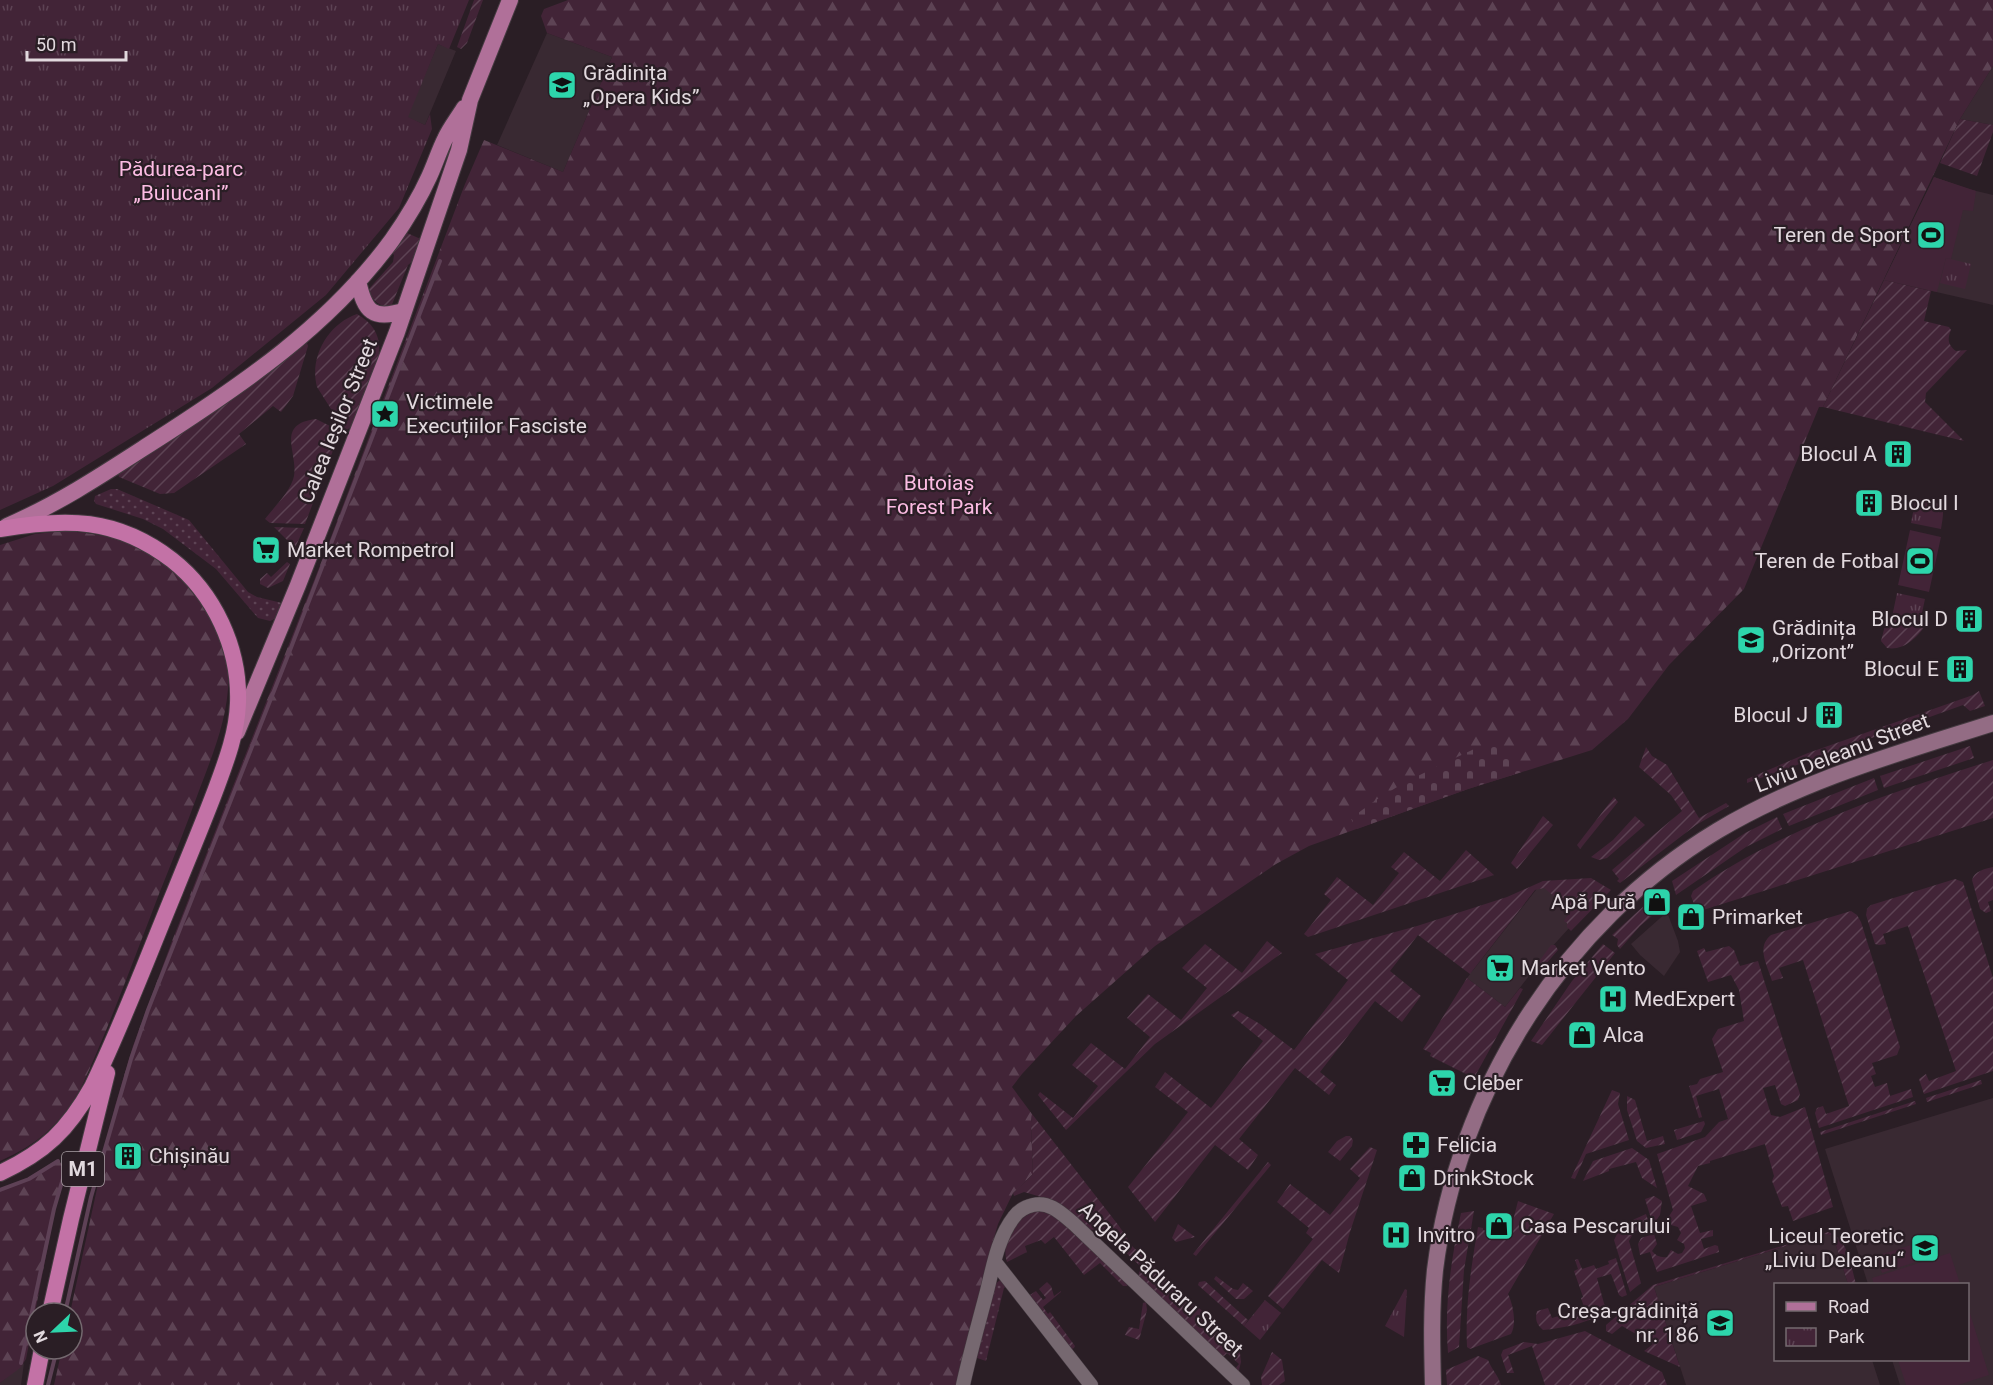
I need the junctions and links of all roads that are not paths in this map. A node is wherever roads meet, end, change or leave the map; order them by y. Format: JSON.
{"nodes":[{"id":1,"x":510,"y":0,"type":"edge"},
{"id":2,"x":470,"y":100,"type":"junction"},
{"id":3,"x":358,"y":280,"type":"junction"},
{"id":4,"x":404,"y":311,"type":"junction"},
{"id":5,"x":0,"y":529,"type":"edge"},
{"id":6,"x":1993,"y":723,"type":"edge"},
{"id":7,"x":229,"y":752,"type":"junction"},
{"id":8,"x":119,"y":1026,"type":"junction"},
{"id":9,"x":0,"y":1173,"type":"edge"},
{"id":10,"x":995,"y":1262,"type":"junction"},
{"id":11,"x":53,"y":1301,"type":"edge"},
{"id":12,"x":40,"y":1361,"type":"edge"},
{"id":13,"x":35,"y":1385,"type":"edge"},
{"id":14,"x":963,"y":1385,"type":"edge"},
{"id":15,"x":1091,"y":1385,"type":"edge"},
{"id":16,"x":1243,"y":1385,"type":"edge"},
{"id":17,"x":1433,"y":1385,"type":"edge"}],
"edges":[{"from":1,"to":2,"type":"main road","name":"Calea Ieșilor Street"},
{"from":2,"to":3,"type":"main road","name":"Calea Ieșilor Street"},
{"from":2,"to":4,"type":"main road","name":"Calea Ieșilor Street"},
{"from":3,"to":4,"type":"main road"},
{"from":3,"to":5,"type":"main road","name":"Calea Ieșilor Street"},
{"from":4,"to":7,"type":"main road","name":"Calea Ieșilor Street"},
{"from":5,"to":7,"type":"highway"},
{"from":6,"to":17,"type":"main road","name":"Liviu Deleanu Street"},
{"from":7,"to":8,"type":"highway"},
{"from":8,"to":9,"type":"highway"},
{"from":8,"to":11,"type":"highway","number":"M1"},
{"from":10,"to":14,"type":"street","name":"Angela Păduraru Street"},
{"from":10,"to":15,"type":"street"},
{"from":10,"to":16,"type":"street","name":"Angela Păduraru Street"},
{"from":12,"to":13,"type":"highway"}]}
